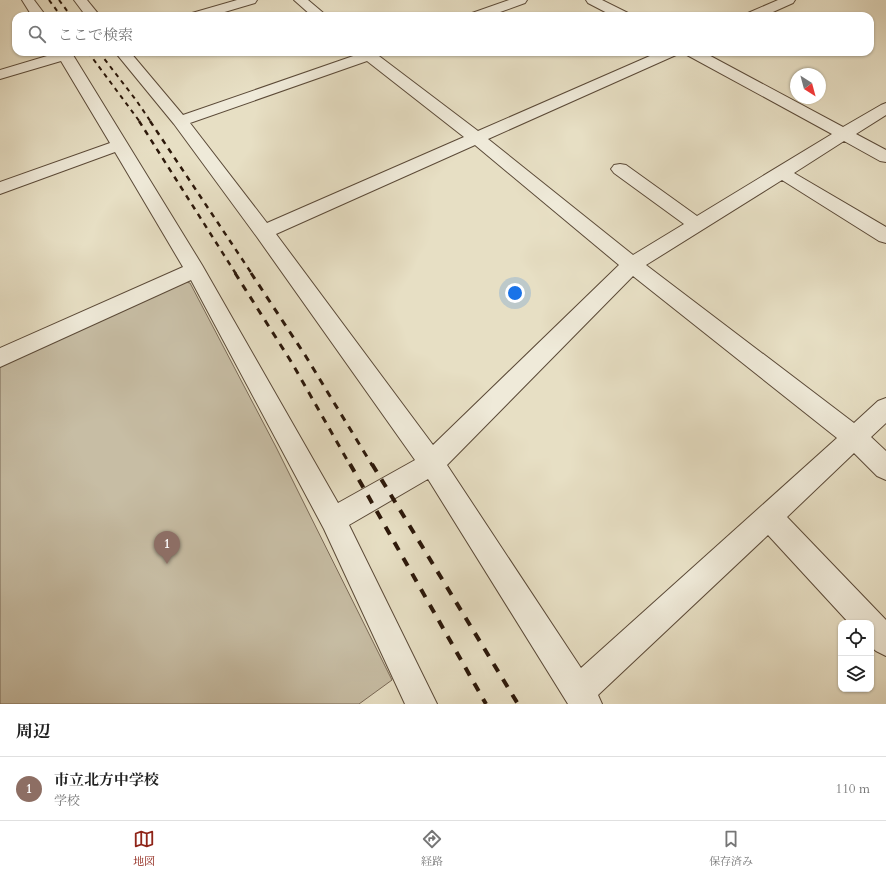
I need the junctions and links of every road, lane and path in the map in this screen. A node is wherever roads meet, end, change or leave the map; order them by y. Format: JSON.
{"nodes":[{"id":1,"x":28,"y":0,"type":"edge"},
{"id":2,"x":80,"y":0,"type":"edge"},
{"id":3,"x":251,"y":0,"type":"edge"},
{"id":4,"x":300,"y":0,"type":"edge"},
{"id":5,"x":521,"y":0,"type":"edge"},
{"id":6,"x":592,"y":0,"type":"edge"},
{"id":7,"x":789,"y":0,"type":"edge"},
{"id":8,"x":36,"y":12,"type":"edge"},
{"id":9,"x":90,"y":12,"type":"edge"},
{"id":10,"x":210,"y":12,"type":"edge"},
{"id":11,"x":315,"y":12,"type":"edge"},
{"id":12,"x":488,"y":12,"type":"edge"},
{"id":13,"x":615,"y":12,"type":"edge"},
{"id":14,"x":762,"y":12,"type":"edge"},
{"id":15,"x":58,"y":56,"type":"edge"},
{"id":16,"x":65,"y":56,"type":"edge"},
{"id":17,"x":125,"y":56,"type":"edge"},
{"id":18,"x":363,"y":56,"type":"edge"},
{"id":19,"x":375,"y":56,"type":"edge"},
{"id":20,"x":662,"y":56,"type":"edge"},
{"id":21,"x":699,"y":56,"type":"edge"},
{"id":22,"x":0,"y":75,"type":"edge"},
{"id":23,"x":886,"y":108,"type":"edge"},
{"id":24,"x":180,"y":121,"type":"junction"},
{"id":25,"x":844,"y":135,"type":"junction"},
{"id":26,"x":476,"y":138,"type":"junction"},
{"id":27,"x":120,"y":145,"type":"junction"},
{"id":28,"x":886,"y":157,"type":"edge"},
{"id":29,"x":620,"y":169,"type":"dead end"},
{"id":30,"x":782,"y":173,"type":"junction"},
{"id":31,"x":0,"y":188,"type":"edge"},
{"id":32,"x":697,"y":225,"type":"junction"},
{"id":33,"x":264,"y":232,"type":"junction"},
{"id":34,"x":886,"y":236,"type":"edge"},
{"id":35,"x":632,"y":265,"type":"junction"},
{"id":36,"x":195,"y":270,"type":"junction"},
{"id":37,"x":0,"y":358,"type":"edge"},
{"id":38,"x":886,"y":408,"type":"edge"},
{"id":39,"x":854,"y":437,"type":"junction"},
{"id":40,"x":432,"y":464,"type":"junction"},
{"id":41,"x":886,"y":468,"type":"edge"},
{"id":42,"x":768,"y":516,"type":"junction"},
{"id":43,"x":333,"y":520,"type":"junction"},
{"id":44,"x":866,"y":620,"type":"edge"},
{"id":45,"x":874,"y":629,"type":"edge"},
{"id":46,"x":886,"y":642,"type":"edge"},
{"id":47,"x":582,"y":698,"type":"edge"},
{"id":48,"x":421,"y":704,"type":"edge"}],
"edges":[{"from":1,"to":8,"type":"street"},
{"from":2,"to":9,"type":"street"},
{"from":3,"to":10,"type":"street"},
{"from":4,"to":11,"type":"street"},
{"from":5,"to":12,"type":"street"},
{"from":6,"to":13,"type":"street"},
{"from":7,"to":14,"type":"street"},
{"from":15,"to":22,"type":"street"},
{"from":16,"to":27,"type":"street"},
{"from":17,"to":24,"type":"street"},
{"from":18,"to":24,"type":"street"},
{"from":19,"to":26,"type":"street"},
{"from":20,"to":26,"type":"street"},
{"from":21,"to":25,"type":"street"},
{"from":23,"to":25,"type":"street"},
{"from":24,"to":33,"type":"street"},
{"from":25,"to":28,"type":"street"},
{"from":25,"to":30,"type":"street"},
{"from":26,"to":33,"type":"street"},
{"from":26,"to":35,"type":"street"},
{"from":27,"to":31,"type":"street"},
{"from":27,"to":36,"type":"street"},
{"from":29,"to":32,"type":"street"},
{"from":30,"to":32,"type":"street"},
{"from":30,"to":34,"type":"street"},
{"from":32,"to":35,"type":"street"},
{"from":33,"to":40,"type":"street"},
{"from":35,"to":39,"type":"street"},
{"from":35,"to":40,"type":"street"},
{"from":36,"to":37,"type":"street"},
{"from":36,"to":43,"type":"street"},
{"from":38,"to":39,"type":"street"},
{"from":39,"to":41,"type":"street"},
{"from":39,"to":42,"type":"street"},
{"from":40,"to":43,"type":"street"},
{"from":40,"to":47,"type":"street"},
{"from":42,"to":44,"type":"street"},
{"from":42,"to":47,"type":"street"},
{"from":43,"to":48,"type":"street"},
{"from":45,"to":46,"type":"street"}]}
